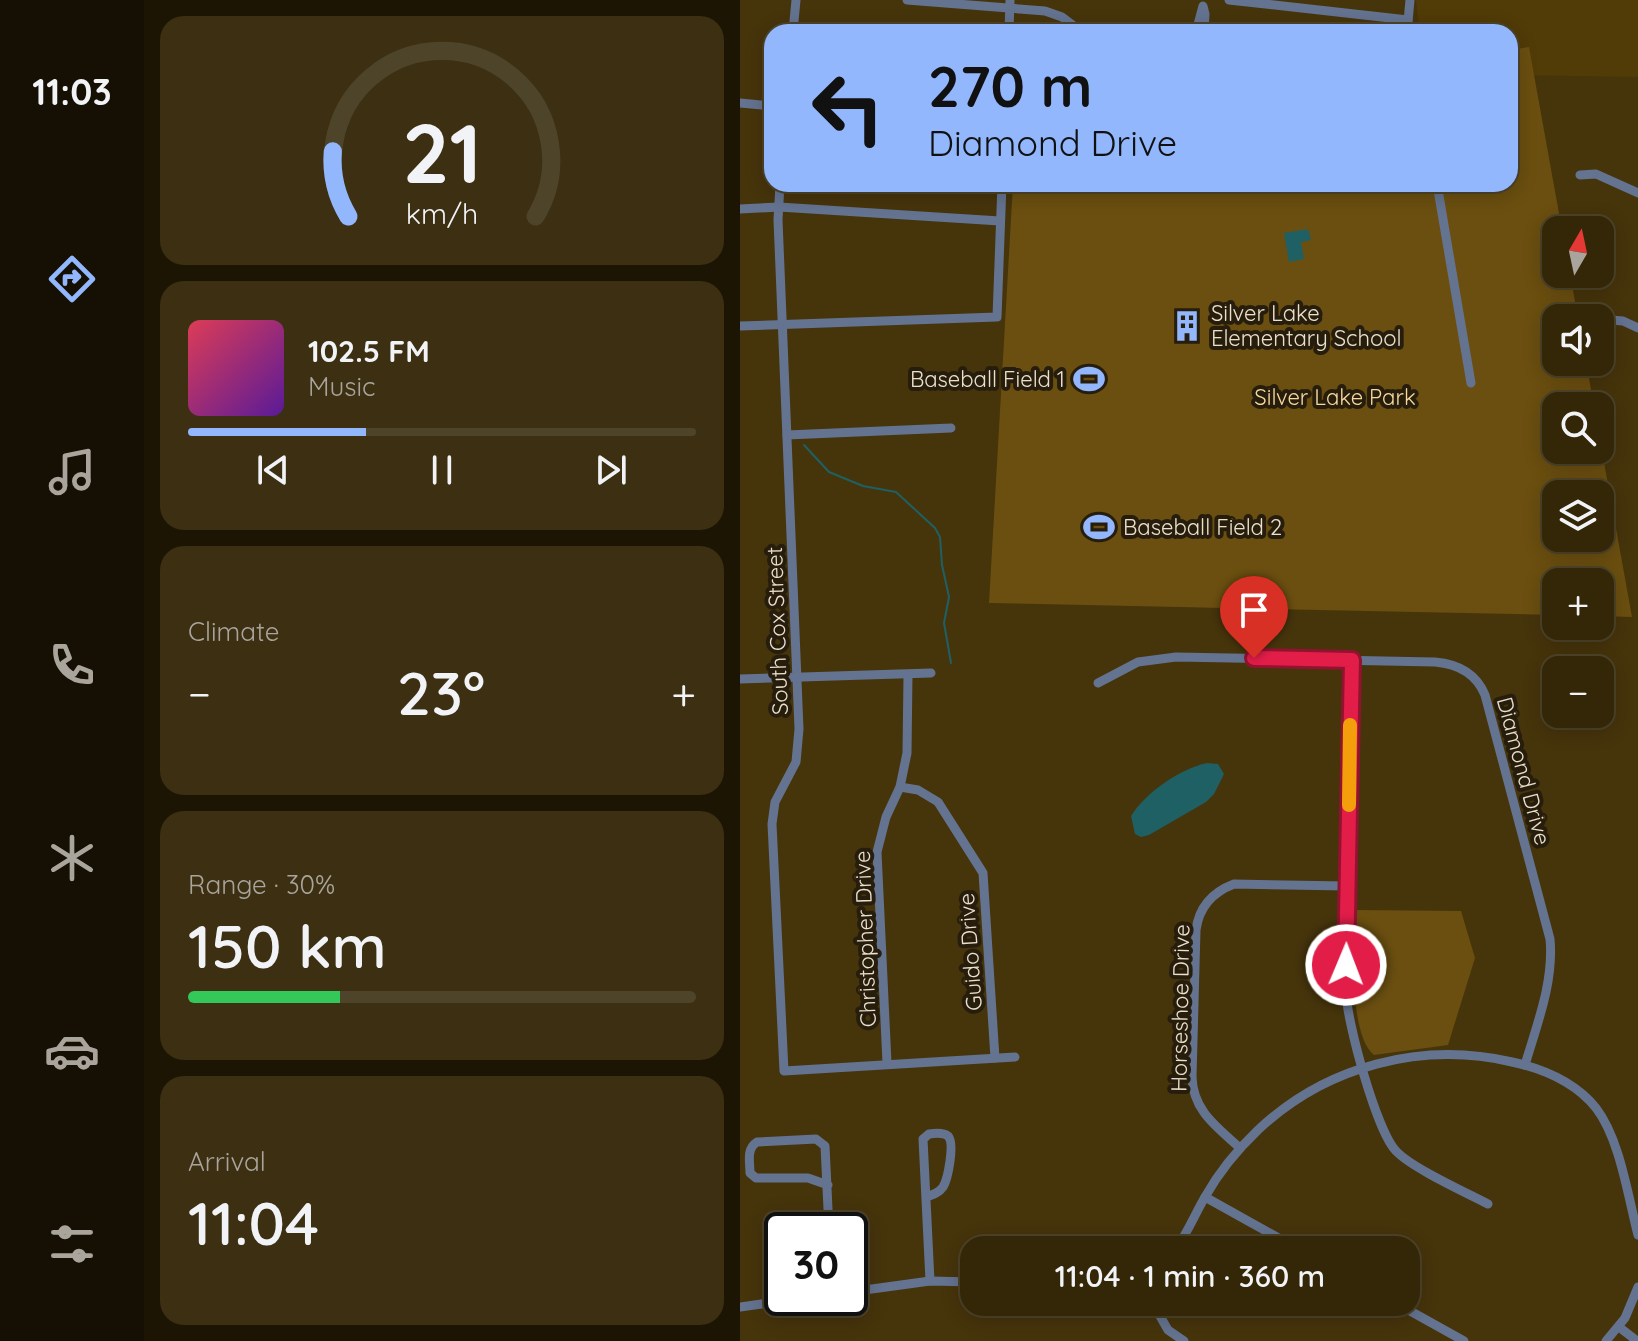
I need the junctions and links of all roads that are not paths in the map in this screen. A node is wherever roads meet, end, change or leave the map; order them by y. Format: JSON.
{"nodes":[{"id":1,"x":796,"y":0,"type":"edge"},
{"id":2,"x":907,"y":0,"type":"edge"},
{"id":3,"x":1229,"y":0,"type":"edge"},
{"id":4,"x":1410,"y":0,"type":"edge"},
{"id":5,"x":1203,"y":3,"type":"edge"},
{"id":6,"x":1010,"y":4,"type":"edge"},
{"id":7,"x":1408,"y":20,"type":"junction"},
{"id":8,"x":794,"y":24,"type":"edge"},
{"id":9,"x":1009,"y":24,"type":"edge"},
{"id":10,"x":1070,"y":24,"type":"edge"},
{"id":11,"x":1198,"y":24,"type":"edge"},
{"id":12,"x":1204,"y":24,"type":"edge"},
{"id":13,"x":1408,"y":24,"type":"edge"},
{"id":14,"x":740,"y":103,"type":"edge"},
{"id":15,"x":764,"y":105,"type":"edge"},
{"id":16,"x":1580,"y":175,"type":"dead end"},
{"id":17,"x":780,"y":192,"type":"edge"},
{"id":18,"x":1002,"y":192,"type":"edge"},
{"id":19,"x":1438,"y":192,"type":"edge"},
{"id":20,"x":1638,"y":193,"type":"edge"},
{"id":21,"x":779,"y":207,"type":"junction"},
{"id":22,"x":740,"y":209,"type":"edge"},
{"id":23,"x":1000,"y":221,"type":"junction"},
{"id":24,"x":1614,"y":320,"type":"edge"},
{"id":25,"x":783,"y":325,"type":"junction"},
{"id":26,"x":740,"y":326,"type":"edge"},
{"id":27,"x":1638,"y":328,"type":"edge"},
{"id":28,"x":1471,"y":383,"type":"dead end"},
{"id":29,"x":951,"y":428,"type":"dead end"},
{"id":30,"x":787,"y":435,"type":"junction"},
{"id":31,"x":1352,"y":660,"type":"junction"},
{"id":32,"x":931,"y":673,"type":"dead end"},
{"id":33,"x":908,"y":675,"type":"junction"},
{"id":34,"x":797,"y":677,"type":"junction"},
{"id":35,"x":740,"y":679,"type":"edge"},
{"id":36,"x":1098,"y":683,"type":"dead end"},
{"id":37,"x":900,"y":787,"type":"junction"},
{"id":38,"x":1347,"y":886,"type":"junction"},
{"id":39,"x":1015,"y":1057,"type":"dead end"},
{"id":40,"x":995,"y":1058,"type":"junction"},
{"id":41,"x":887,"y":1063,"type":"junction"},
{"id":42,"x":1525,"y":1065,"type":"junction"},
{"id":43,"x":1363,"y":1068,"type":"junction"},
{"id":44,"x":1240,"y":1148,"type":"junction"},
{"id":45,"x":828,"y":1185,"type":"junction"},
{"id":46,"x":926,"y":1197,"type":"junction"},
{"id":47,"x":1205,"y":1197,"type":"junction"},
{"id":48,"x":1488,"y":1204,"type":"dead end"},
{"id":49,"x":829,"y":1212,"type":"edge"},
{"id":50,"x":1638,"y":1235,"type":"edge"},
{"id":51,"x":1183,"y":1236,"type":"edge"},
{"id":52,"x":1275,"y":1236,"type":"edge"},
{"id":53,"x":930,"y":1281,"type":"junction"},
{"id":54,"x":960,"y":1282,"type":"edge"},
{"id":55,"x":1638,"y":1287,"type":"edge"},
{"id":56,"x":868,"y":1290,"type":"edge"},
{"id":57,"x":764,"y":1304,"type":"edge"},
{"id":58,"x":740,"y":1307,"type":"edge"},
{"id":59,"x":1160,"y":1316,"type":"edge"},
{"id":60,"x":1419,"y":1316,"type":"edge"},
{"id":61,"x":1619,"y":1327,"type":"junction"},
{"id":62,"x":1184,"y":1341,"type":"edge"},
{"id":63,"x":1464,"y":1341,"type":"edge"},
{"id":64,"x":1606,"y":1341,"type":"edge"},
{"id":65,"x":1637,"y":1341,"type":"edge"}],
"edges":[{"from":1,"to":8,"type":"street"},
{"from":2,"to":6,"type":"street"},
{"from":3,"to":7,"type":"street"},
{"from":4,"to":7,"type":"street"},
{"from":5,"to":11,"type":"street"},
{"from":5,"to":12,"type":"street"},
{"from":6,"to":9,"type":"street"},
{"from":6,"to":10,"type":"street"},
{"from":7,"to":13,"type":"street"},
{"from":14,"to":15,"type":"street"},
{"from":16,"to":20,"type":"street"},
{"from":17,"to":21,"type":"street","name":"South Cox Street"},
{"from":18,"to":23,"type":"street"},
{"from":19,"to":28,"type":"street"},
{"from":21,"to":22,"type":"street"},
{"from":21,"to":23,"type":"street"},
{"from":21,"to":25,"type":"street","name":"South Cox Street"},
{"from":23,"to":25,"type":"street"},
{"from":24,"to":27,"type":"street"},
{"from":25,"to":26,"type":"street"},
{"from":25,"to":30,"type":"street","name":"South Cox Street"},
{"from":29,"to":30,"type":"street"},
{"from":30,"to":34,"type":"street","name":"South Cox Street"},
{"from":31,"to":36,"type":"street","name":"Diamond Drive"},
{"from":31,"to":38,"type":"street"},
{"from":31,"to":42,"type":"street","name":"Diamond Drive"},
{"from":32,"to":33,"type":"street"},
{"from":33,"to":34,"type":"street"},
{"from":33,"to":37,"type":"street","name":"Christopher Drive"},
{"from":34,"to":35,"type":"street"},
{"from":34,"to":41,"type":"street","name":"South Cox Street"},
{"from":37,"to":40,"type":"street","name":"Guido Drive"},
{"from":37,"to":41,"type":"street","name":"Christopher Drive"},
{"from":38,"to":43,"type":"street"},
{"from":38,"to":44,"type":"street","name":"Horseshoe Drive"},
{"from":39,"to":40,"type":"street"},
{"from":40,"to":41,"type":"street"},
{"from":42,"to":43,"type":"street"},
{"from":42,"to":50,"type":"street"},
{"from":43,"to":44,"type":"street"},
{"from":43,"to":48,"type":"street"},
{"from":44,"to":47,"type":"street"},
{"from":45,"to":45,"type":"street"},
{"from":45,"to":49,"type":"street"},
{"from":46,"to":46,"type":"street"},
{"from":46,"to":53,"type":"street"},
{"from":47,"to":51,"type":"street"},
{"from":47,"to":52,"type":"street"},
{"from":53,"to":54,"type":"street"},
{"from":53,"to":56,"type":"street"},
{"from":55,"to":61,"type":"street"},
{"from":57,"to":58,"type":"street"},
{"from":59,"to":62,"type":"street"},
{"from":60,"to":63,"type":"street"},
{"from":61,"to":64,"type":"street"},
{"from":61,"to":65,"type":"street"}]}
